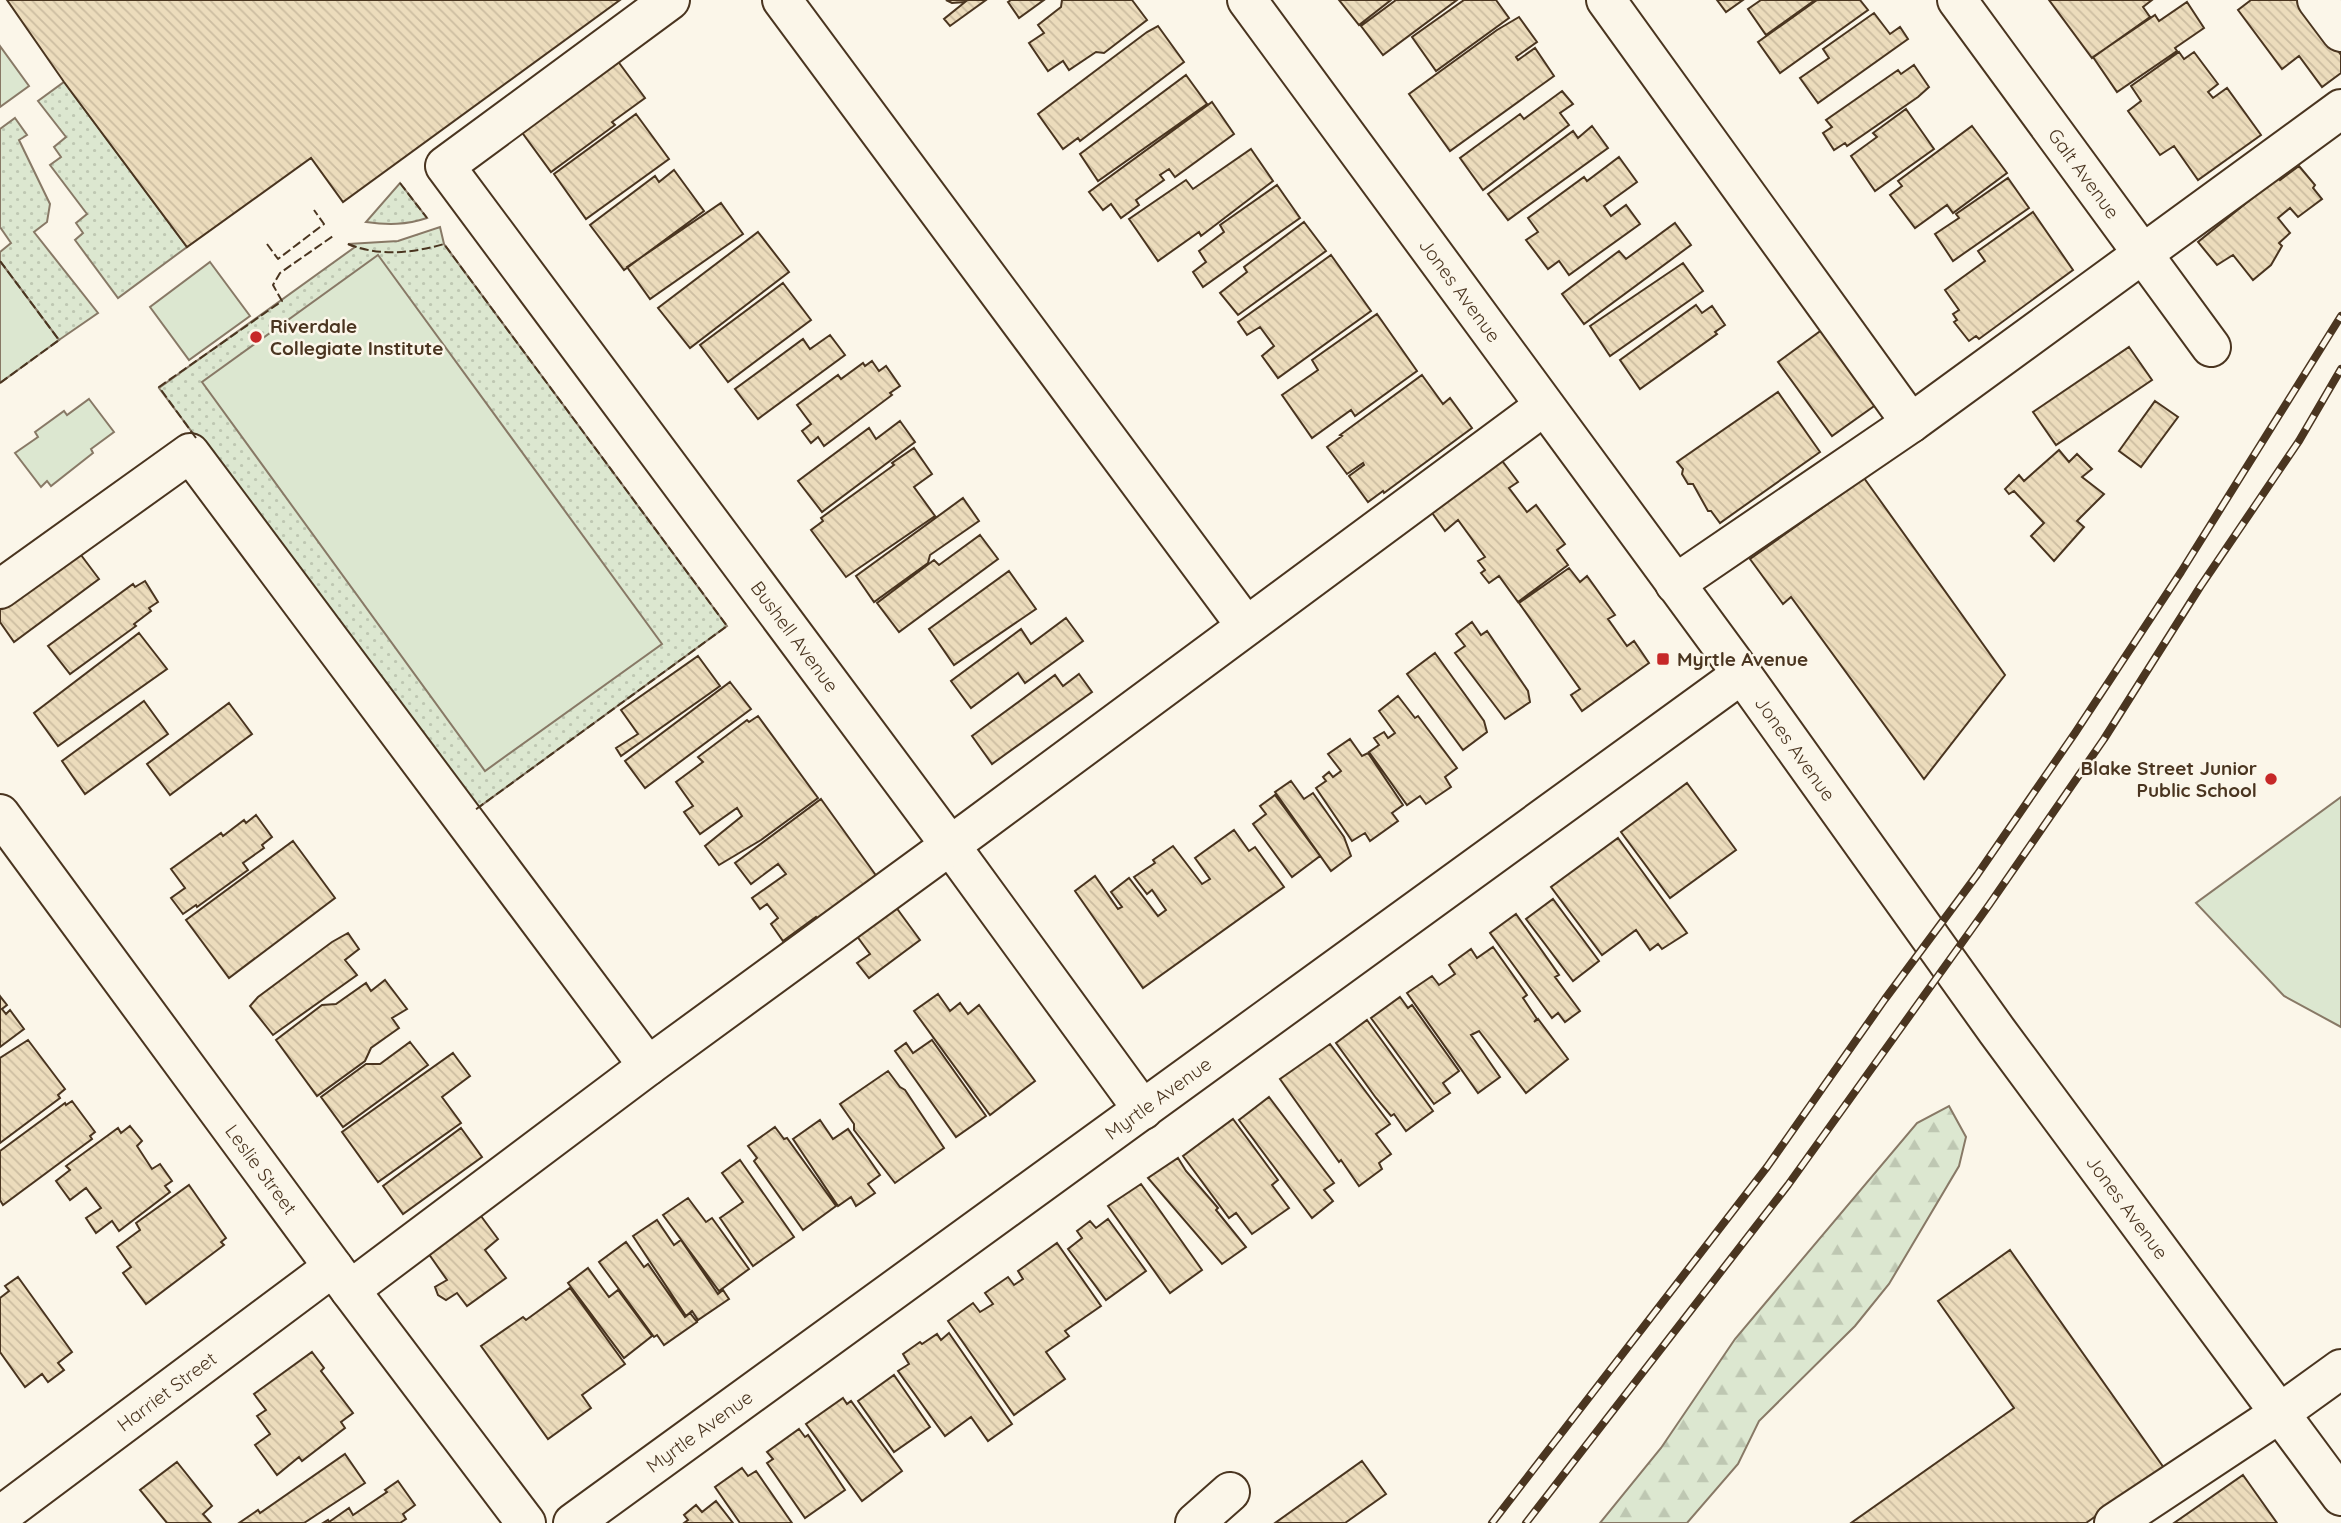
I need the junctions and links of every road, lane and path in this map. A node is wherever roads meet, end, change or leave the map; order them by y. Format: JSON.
{"nodes":[{"id":1,"x":670,"y":0,"type":"edge"},
{"id":2,"x":782,"y":0,"type":"edge"},
{"id":3,"x":1247,"y":0,"type":"edge"},
{"id":4,"x":1606,"y":0,"type":"edge"},
{"id":5,"x":1957,"y":0,"type":"edge"},
{"id":6,"x":2317,"y":0,"type":"edge"},
{"id":7,"x":2341,"y":32,"type":"edge"},
{"id":8,"x":2341,"y":109,"type":"edge"},
{"id":9,"x":2143,"y":254,"type":"junction"},
{"id":10,"x":2211,"y":347,"type":"dead end"},
{"id":11,"x":1544,"y":406,"type":"junction"},
{"id":12,"x":1910,"y":423,"type":"junction"},
{"id":13,"x":1675,"y":584,"type":"junction"},
{"id":14,"x":0,"y":589,"type":"edge"},
{"id":15,"x":1246,"y":626,"type":"junction"},
{"id":16,"x":1742,"y":674,"type":"junction"},
{"id":17,"x":0,"y":814,"type":"edge"},
{"id":18,"x":950,"y":845,"type":"junction"},
{"id":19,"x":648,"y":1066,"type":"junction"},
{"id":20,"x":1143,"y":1110,"type":"junction"},
{"id":21,"x":342,"y":1278,"type":"junction"},
{"id":22,"x":2341,"y":1369,"type":"edge"},
{"id":23,"x":2280,"y":1413,"type":"junction"},
{"id":24,"x":1230,"y":1492,"type":"dead end"},
{"id":25,"x":2341,"y":1496,"type":"edge"},
{"id":26,"x":0,"y":1516,"type":"edge"},
{"id":27,"x":526,"y":1523,"type":"edge"},
{"id":28,"x":573,"y":1523,"type":"edge"},
{"id":29,"x":1195,"y":1523,"type":"edge"},
{"id":30,"x":2114,"y":1523,"type":"edge"}],
"edges":[{"from":1,"to":18,"type":"street","name":"Bushell Avenue"},
{"from":2,"to":15,"type":"street"},
{"from":3,"to":11,"type":"street","name":"Jones Avenue"},
{"from":4,"to":12,"type":"street"},
{"from":5,"to":9,"type":"street","name":"Galt Avenue"},
{"from":6,"to":7,"type":"street"},
{"from":8,"to":9,"type":"street"},
{"from":9,"to":10,"type":"street","name":"Galt Avenue"},
{"from":9,"to":12,"type":"street"},
{"from":11,"to":13,"type":"street","name":"Jones Avenue"},
{"from":11,"to":15,"type":"street","name":"Harriet Street"},
{"from":12,"to":13,"type":"street"},
{"from":13,"to":16,"type":"street","name":"Jones Avenue"},
{"from":14,"to":19,"type":"street"},
{"from":15,"to":18,"type":"street","name":"Harriet Street"},
{"from":16,"to":20,"type":"street","name":"Myrtle Avenue"},
{"from":16,"to":23,"type":"street","name":"Jones Avenue"},
{"from":17,"to":21,"type":"street","name":"Leslie Street"},
{"from":18,"to":19,"type":"street","name":"Harriet Street"},
{"from":18,"to":20,"type":"street","name":"Bushell Avenue"},
{"from":19,"to":21,"type":"street","name":"Harriet Street"},
{"from":20,"to":28,"type":"street","name":"Myrtle Avenue"},
{"from":21,"to":26,"type":"street","name":"Harriet Street"},
{"from":21,"to":27,"type":"street","name":"Leslie Street"},
{"from":22,"to":23,"type":"street"},
{"from":23,"to":25,"type":"street","name":"Jones Avenue"},
{"from":23,"to":30,"type":"street"},
{"from":24,"to":29,"type":"street"}]}
